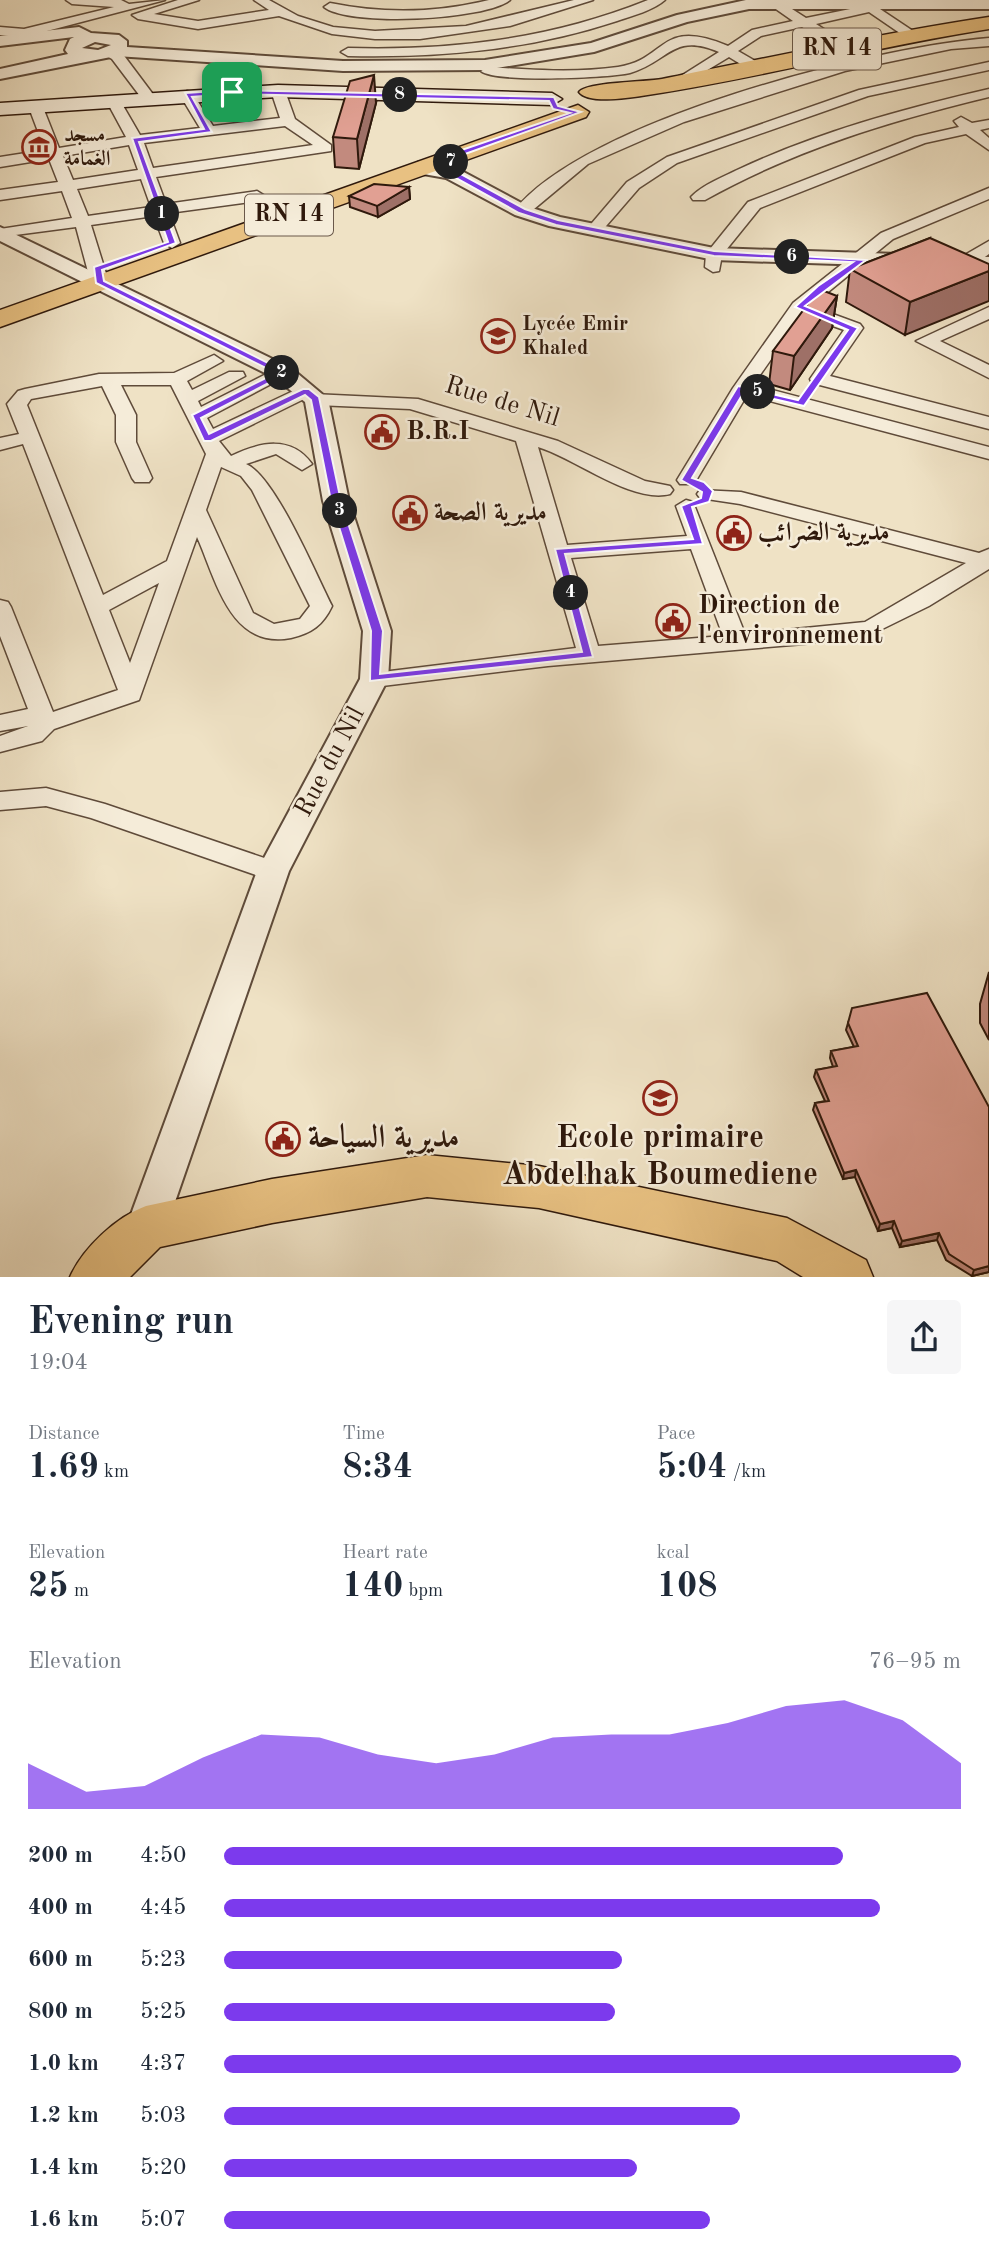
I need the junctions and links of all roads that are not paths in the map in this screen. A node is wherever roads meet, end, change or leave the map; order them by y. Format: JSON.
{"nodes":[{"id":1,"x":66,"y":0,"type":"edge"},
{"id":2,"x":72,"y":0,"type":"edge"},
{"id":3,"x":193,"y":0,"type":"edge"},
{"id":4,"x":260,"y":0,"type":"edge"},
{"id":5,"x":504,"y":0,"type":"edge"},
{"id":6,"x":587,"y":0,"type":"edge"},
{"id":7,"x":659,"y":0,"type":"edge"},
{"id":8,"x":741,"y":0,"type":"edge"},
{"id":9,"x":771,"y":1,"type":"edge"},
{"id":10,"x":164,"y":3,"type":"edge"},
{"id":11,"x":335,"y":3,"type":"edge"},
{"id":12,"x":531,"y":4,"type":"dead end"},
{"id":13,"x":989,"y":4,"type":"edge"},
{"id":14,"x":871,"y":6,"type":"junction"},
{"id":15,"x":138,"y":10,"type":"junction"},
{"id":16,"x":551,"y":12,"type":"junction"},
{"id":17,"x":276,"y":13,"type":"junction"},
{"id":18,"x":25,"y":18,"type":"dead end"},
{"id":19,"x":804,"y":20,"type":"junction"},
{"id":20,"x":299,"y":22,"type":"junction"},
{"id":21,"x":989,"y":23,"type":"edge"},
{"id":22,"x":198,"y":25,"type":"junction"},
{"id":23,"x":0,"y":31,"type":"edge"},
{"id":24,"x":83,"y":33,"type":"junction"},
{"id":25,"x":425,"y":33,"type":"junction"},
{"id":26,"x":912,"y":35,"type":"junction"},
{"id":27,"x":0,"y":41,"type":"edge"},
{"id":28,"x":989,"y":42,"type":"edge"},
{"id":29,"x":115,"y":48,"type":"junction"},
{"id":30,"x":844,"y":48,"type":"junction"},
{"id":31,"x":456,"y":51,"type":"junction"},
{"id":32,"x":348,"y":52,"type":"dead end"},
{"id":33,"x":730,"y":52,"type":"junction"},
{"id":34,"x":881,"y":60,"type":"junction"},
{"id":35,"x":752,"y":65,"type":"junction"},
{"id":36,"x":989,"y":66,"type":"edge"},
{"id":37,"x":486,"y":68,"type":"junction"},
{"id":38,"x":0,"y":74,"type":"edge"},
{"id":39,"x":686,"y":79,"type":"junction"},
{"id":40,"x":914,"y":82,"type":"junction"},
{"id":41,"x":278,"y":91,"type":"junction"},
{"id":42,"x":989,"y":93,"type":"edge"},
{"id":43,"x":187,"y":95,"type":"junction"},
{"id":44,"x":148,"y":97,"type":"junction"},
{"id":45,"x":486,"y":98,"type":"junction"},
{"id":46,"x":113,"y":100,"type":"junction"},
{"id":47,"x":552,"y":102,"type":"junction"},
{"id":48,"x":590,"y":103,"type":"junction"},
{"id":49,"x":946,"y":103,"type":"junction"},
{"id":50,"x":35,"y":105,"type":"junction"},
{"id":51,"x":0,"y":109,"type":"edge"},
{"id":52,"x":288,"y":121,"type":"junction"},
{"id":53,"x":989,"y":124,"type":"edge"},
{"id":54,"x":968,"y":129,"type":"junction"},
{"id":55,"x":209,"y":131,"type":"junction"},
{"id":56,"x":135,"y":140,"type":"junction"},
{"id":57,"x":989,"y":146,"type":"edge"},
{"id":58,"x":52,"y":153,"type":"junction"},
{"id":59,"x":0,"y":162,"type":"edge"},
{"id":60,"x":451,"y":165,"type":"junction"},
{"id":61,"x":147,"y":173,"type":"junction"},
{"id":62,"x":68,"y":184,"type":"junction"},
{"id":63,"x":989,"y":193,"type":"edge"},
{"id":64,"x":0,"y":195,"type":"edge"},
{"id":65,"x":257,"y":196,"type":"dead end"},
{"id":66,"x":699,"y":197,"type":"dead end"},
{"id":67,"x":160,"y":210,"type":"junction"},
{"id":68,"x":522,"y":211,"type":"junction"},
{"id":69,"x":80,"y":221,"type":"junction"},
{"id":70,"x":594,"y":230,"type":"junction"},
{"id":71,"x":1,"y":233,"type":"edge"},
{"id":72,"x":172,"y":243,"type":"junction"},
{"id":73,"x":989,"y":246,"type":"edge"},
{"id":74,"x":862,"y":260,"type":"junction"},
{"id":75,"x":713,"y":261,"type":"junction"},
{"id":76,"x":974,"y":267,"type":"edge"},
{"id":77,"x":93,"y":275,"type":"junction"},
{"id":78,"x":0,"y":303,"type":"edge"},
{"id":79,"x":799,"y":307,"type":"junction"},
{"id":80,"x":984,"y":318,"type":"edge"},
{"id":81,"x":0,"y":319,"type":"edge"},
{"id":82,"x":214,"y":361,"type":"dead end"},
{"id":83,"x":989,"y":372,"type":"edge"},
{"id":84,"x":236,"y":376,"type":"dead end"},
{"id":85,"x":177,"y":379,"type":"junction"},
{"id":86,"x":819,"y":379,"type":"junction"},
{"id":87,"x":109,"y":380,"type":"junction"},
{"id":88,"x":302,"y":388,"type":"junction"},
{"id":89,"x":742,"y":388,"type":"junction"},
{"id":90,"x":186,"y":400,"type":"junction"},
{"id":91,"x":801,"y":404,"type":"junction"},
{"id":92,"x":195,"y":417,"type":"junction"},
{"id":93,"x":989,"y":423,"type":"edge"},
{"id":94,"x":30,"y":437,"type":"junction"},
{"id":95,"x":525,"y":437,"type":"junction"},
{"id":96,"x":0,"y":444,"type":"edge"},
{"id":97,"x":989,"y":452,"type":"edge"},
{"id":98,"x":218,"y":453,"type":"junction"},
{"id":99,"x":302,"y":464,"type":"dead end"},
{"id":100,"x":142,"y":478,"type":"dead end"},
{"id":101,"x":687,"y":480,"type":"junction"},
{"id":102,"x":663,"y":490,"type":"junction"},
{"id":103,"x":707,"y":494,"type":"junction"},
{"id":104,"x":686,"y":506,"type":"junction"},
{"id":105,"x":195,"y":508,"type":"junction"},
{"id":106,"x":699,"y":542,"type":"junction"},
{"id":107,"x":559,"y":552,"type":"junction"},
{"id":108,"x":988,"y":559,"type":"edge"},
{"id":109,"x":175,"y":566,"type":"junction"},
{"id":110,"x":0,"y":607,"type":"edge"},
{"id":111,"x":95,"y":609,"type":"junction"},
{"id":112,"x":737,"y":643,"type":"junction"},
{"id":113,"x":589,"y":654,"type":"junction"},
{"id":114,"x":374,"y":679,"type":"junction"},
{"id":115,"x":131,"y":694,"type":"junction"},
{"id":116,"x":0,"y":723,"type":"edge"},
{"id":117,"x":45,"y":723,"type":"junction"},
{"id":118,"x":0,"y":744,"type":"edge"},
{"id":119,"x":0,"y":801,"type":"edge"},
{"id":120,"x":273,"y":871,"type":"junction"},
{"id":121,"x":146,"y":1228,"type":"junction"},
{"id":122,"x":95,"y":1277,"type":"edge"},
{"id":123,"x":848,"y":1277,"type":"edge"}],
"edges":[{"from":1,"to":24,"type":"street"},
{"from":2,"to":15,"type":"street"},
{"from":3,"to":10,"type":"street"},
{"from":4,"to":17,"type":"street"},
{"from":5,"to":11,"type":"street"},
{"from":6,"to":16,"type":"street"},
{"from":7,"to":31,"type":"street"},
{"from":8,"to":29,"type":"street"},
{"from":9,"to":14,"type":"street"},
{"from":9,"to":19,"type":"street"},
{"from":9,"to":37,"type":"street"},
{"from":10,"to":15,"type":"street"},
{"from":10,"to":22,"type":"street"},
{"from":11,"to":20,"type":"street"},
{"from":12,"to":16,"type":"street"},
{"from":13,"to":14,"type":"street"},
{"from":14,"to":19,"type":"street"},
{"from":14,"to":26,"type":"street"},
{"from":15,"to":22,"type":"street"},
{"from":15,"to":24,"type":"street"},
{"from":16,"to":25,"type":"street"},
{"from":17,"to":20,"type":"street"},
{"from":17,"to":22,"type":"street"},
{"from":18,"to":24,"type":"street"},
{"from":19,"to":30,"type":"street"},
{"from":19,"to":33,"type":"street"},
{"from":20,"to":25,"type":"street"},
{"from":21,"to":26,"type":"main road","number":"RN 14"},
{"from":23,"to":24,"type":"street"},
{"from":24,"to":27,"type":"street"},
{"from":24,"to":29,"type":"street"},
{"from":24,"to":38,"type":"street"},
{"from":25,"to":31,"type":"street"},
{"from":26,"to":30,"type":"main road","number":"RN 14"},
{"from":28,"to":34,"type":"street"},
{"from":29,"to":37,"type":"street"},
{"from":29,"to":44,"type":"street"},
{"from":30,"to":35,"type":"main road","number":"RN 14"},
{"from":31,"to":32,"type":"street"},
{"from":33,"to":35,"type":"street"},
{"from":33,"to":37,"type":"street"},
{"from":33,"to":39,"type":"street"},
{"from":34,"to":40,"type":"street"},
{"from":34,"to":68,"type":"street"},
{"from":35,"to":39,"type":"main road","number":"RN 14"},
{"from":36,"to":40,"type":"street"},
{"from":37,"to":45,"type":"street"},
{"from":39,"to":48,"type":"main road","number":"RN 14"},
{"from":40,"to":49,"type":"street"},
{"from":40,"to":70,"type":"street"},
{"from":41,"to":43,"type":"main road"},
{"from":41,"to":45,"type":"main road"},
{"from":41,"to":52,"type":"street"},
{"from":42,"to":49,"type":"street"},
{"from":43,"to":44,"type":"main road"},
{"from":43,"to":55,"type":"street"},
{"from":44,"to":46,"type":"main road"},
{"from":45,"to":47,"type":"main road"},
{"from":46,"to":50,"type":"main road"},
{"from":46,"to":56,"type":"street"},
{"from":47,"to":48,"type":"main road"},
{"from":47,"to":72,"type":"main road","number":"RN 14"},
{"from":48,"to":60,"type":"main road","number":"RN 14"},
{"from":49,"to":54,"type":"street"},
{"from":49,"to":66,"type":"street"},
{"from":50,"to":51,"type":"main road"},
{"from":50,"to":58,"type":"street"},
{"from":52,"to":55,"type":"street"},
{"from":52,"to":61,"type":"street"},
{"from":53,"to":54,"type":"street"},
{"from":54,"to":57,"type":"street"},
{"from":54,"to":75,"type":"street"},
{"from":55,"to":56,"type":"street"},
{"from":56,"to":58,"type":"street"},
{"from":56,"to":61,"type":"street"},
{"from":58,"to":59,"type":"street"},
{"from":58,"to":62,"type":"street"},
{"from":60,"to":68,"type":"street"},
{"from":60,"to":77,"type":"main road","number":"RN 14"},
{"from":61,"to":62,"type":"street"},
{"from":61,"to":67,"type":"street"},
{"from":62,"to":64,"type":"street"},
{"from":62,"to":69,"type":"street"},
{"from":63,"to":74,"type":"street"},
{"from":65,"to":67,"type":"street"},
{"from":67,"to":69,"type":"street"},
{"from":67,"to":72,"type":"street"},
{"from":68,"to":70,"type":"street"},
{"from":69,"to":71,"type":"street"},
{"from":69,"to":77,"type":"street"},
{"from":70,"to":75,"type":"street"},
{"from":71,"to":77,"type":"street"},
{"from":72,"to":77,"type":"main road","number":"RN 14"},
{"from":73,"to":76,"type":"street"},
{"from":74,"to":75,"type":"street"},
{"from":74,"to":76,"type":"street"},
{"from":74,"to":79,"type":"street"},
{"from":77,"to":78,"type":"main road","number":"RN 14"},
{"from":77,"to":81,"type":"main road","number":"RN 14"},
{"from":77,"to":88,"type":"street"},
{"from":79,"to":86,"type":"street"},
{"from":79,"to":89,"type":"street"},
{"from":80,"to":83,"type":"street"},
{"from":82,"to":85,"type":"street"},
{"from":84,"to":90,"type":"street"},
{"from":85,"to":87,"type":"street"},
{"from":85,"to":90,"type":"street"},
{"from":86,"to":91,"type":"street"},
{"from":86,"to":93,"type":"street"},
{"from":87,"to":94,"type":"street"},
{"from":87,"to":100,"type":"street"},
{"from":88,"to":92,"type":"street"},
{"from":88,"to":95,"type":"street","name":"Rue de Nil"},
{"from":88,"to":98,"type":"street"},
{"from":88,"to":114,"type":"street","name":"Rue du Nil"},
{"from":89,"to":91,"type":"street"},
{"from":89,"to":101,"type":"street"},
{"from":90,"to":92,"type":"street"},
{"from":91,"to":97,"type":"street"},
{"from":92,"to":98,"type":"street"},
{"from":94,"to":96,"type":"street"},
{"from":94,"to":111,"type":"street"},
{"from":95,"to":102,"type":"street","name":"Rue de Nil"},
{"from":95,"to":107,"type":"street"},
{"from":98,"to":99,"type":"street"},
{"from":98,"to":105,"type":"street"},
{"from":98,"to":105,"type":"street"},
{"from":101,"to":102,"type":"street"},
{"from":101,"to":103,"type":"street"},
{"from":102,"to":104,"type":"street"},
{"from":103,"to":104,"type":"street"},
{"from":103,"to":108,"type":"street"},
{"from":104,"to":106,"type":"street"},
{"from":105,"to":109,"type":"street"},
{"from":106,"to":107,"type":"street"},
{"from":106,"to":112,"type":"street"},
{"from":107,"to":113,"type":"street"},
{"from":108,"to":112,"type":"street"},
{"from":109,"to":111,"type":"street"},
{"from":109,"to":115,"type":"street"},
{"from":110,"to":117,"type":"street"},
{"from":111,"to":115,"type":"street"},
{"from":112,"to":113,"type":"street"},
{"from":113,"to":114,"type":"street"},
{"from":114,"to":120,"type":"street","name":"Rue du Nil"},
{"from":115,"to":117,"type":"street"},
{"from":116,"to":117,"type":"street"},
{"from":117,"to":118,"type":"street"},
{"from":119,"to":120,"type":"street"},
{"from":120,"to":121,"type":"street","name":"Rue du Nil"},
{"from":121,"to":122,"type":"main road"},
{"from":121,"to":123,"type":"main road"}]}
